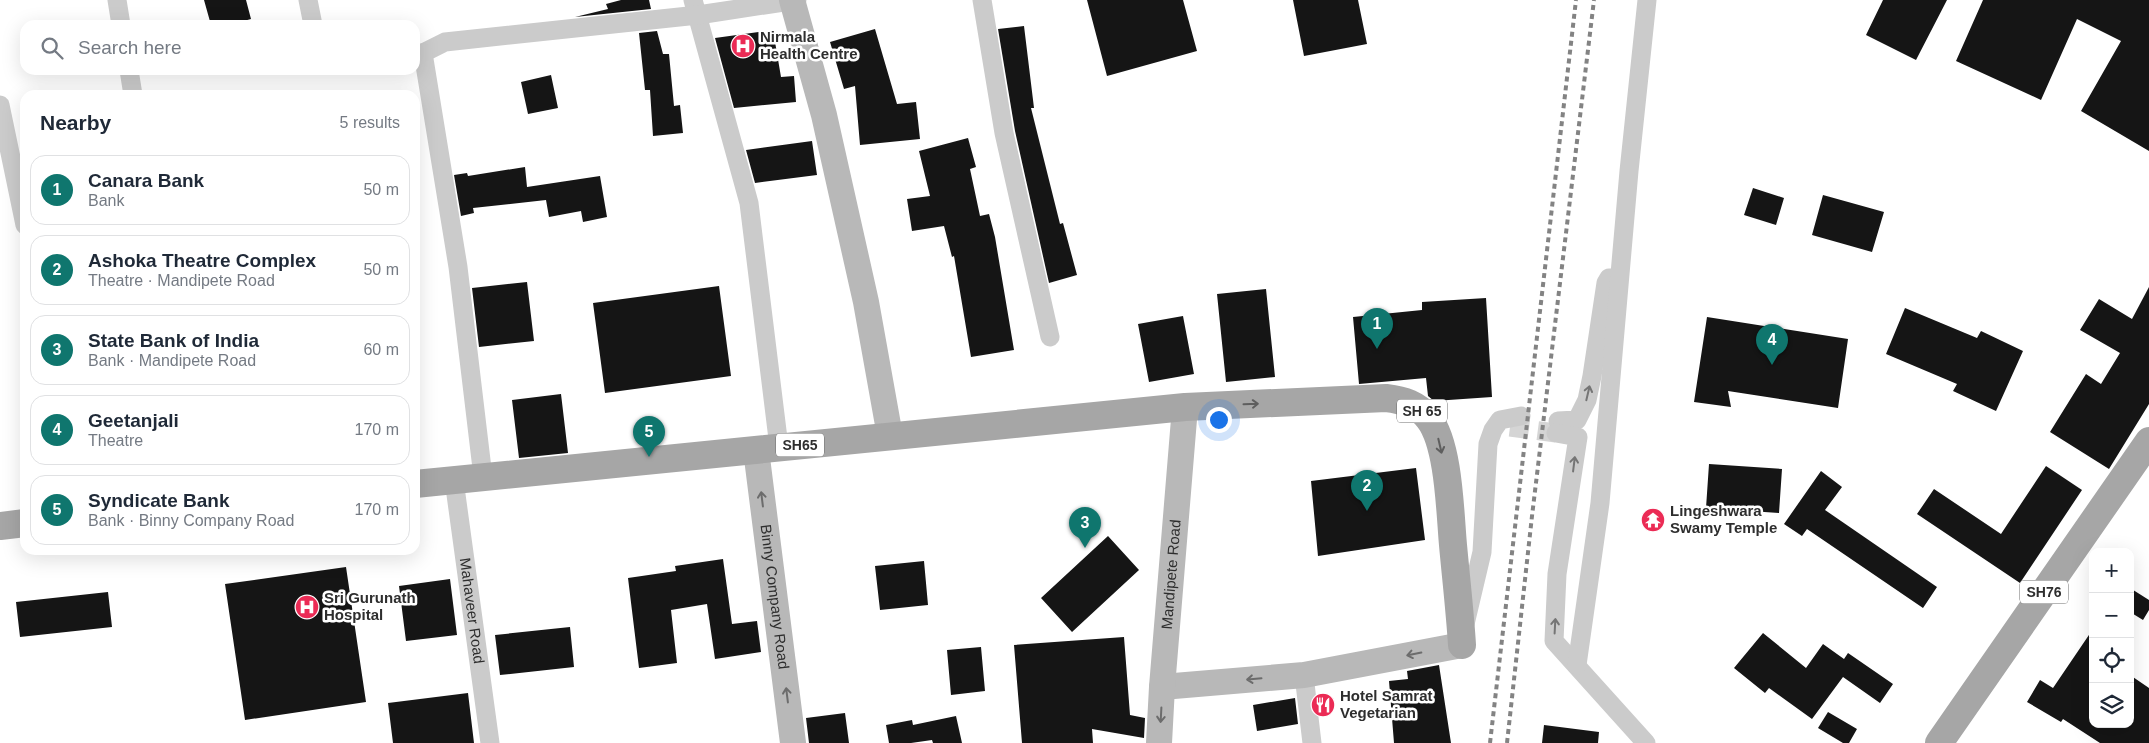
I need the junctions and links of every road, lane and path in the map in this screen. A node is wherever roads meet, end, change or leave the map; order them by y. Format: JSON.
{"nodes":[{"id":1,"x":117,"y":0,"type":"edge"},
{"id":2,"x":308,"y":0,"type":"edge"},
{"id":3,"x":794,"y":0,"type":"edge"},
{"id":4,"x":982,"y":0,"type":"edge"},
{"id":5,"x":1647,"y":0,"type":"edge"},
{"id":6,"x":696,"y":8,"type":"edge"},
{"id":7,"x":120,"y":20,"type":"edge"},
{"id":8,"x":312,"y":20,"type":"edge"},
{"id":9,"x":420,"y":53,"type":"edge"},
{"id":10,"x":420,"y":58,"type":"edge"},
{"id":11,"x":130,"y":75,"type":"edge"},
{"id":12,"x":132,"y":90,"type":"edge"},
{"id":13,"x":0,"y":105,"type":"edge"},
{"id":14,"x":20,"y":201,"type":"edge"},
{"id":15,"x":1619,"y":279,"type":"junction"},
{"id":16,"x":1050,"y":337,"type":"dead end"},
{"id":17,"x":1185,"y":407,"type":"junction"},
{"id":18,"x":1516,"y":422,"type":"tunnel mouth"},
{"id":19,"x":890,"y":436,"type":"junction"},
{"id":20,"x":2149,"y":441,"type":"edge"},
{"id":21,"x":768,"y":448,"type":"junction"},
{"id":22,"x":483,"y":477,"type":"junction"},
{"id":23,"x":454,"y":480,"type":"junction"},
{"id":24,"x":420,"y":483,"type":"edge"},
{"id":25,"x":20,"y":524,"type":"edge"},
{"id":26,"x":0,"y":526,"type":"edge"},
{"id":27,"x":1462,"y":641,"type":"junction"},
{"id":28,"x":1577,"y":665,"type":"junction"},
{"id":29,"x":1304,"y":674,"type":"junction"},
{"id":30,"x":1162,"y":687,"type":"junction"},
{"id":31,"x":490,"y":743,"type":"edge"},
{"id":32,"x":793,"y":743,"type":"edge"},
{"id":33,"x":1159,"y":743,"type":"edge"},
{"id":34,"x":1312,"y":743,"type":"edge"},
{"id":35,"x":1646,"y":743,"type":"edge"},
{"id":36,"x":1939,"y":743,"type":"edge"}],
"edges":[{"from":1,"to":7,"type":"street"},
{"from":2,"to":8,"type":"street"},
{"from":3,"to":6,"type":"street"},
{"from":3,"to":19,"type":"main road"},
{"from":4,"to":16,"type":"street"},
{"from":5,"to":15,"type":"street"},
{"from":6,"to":9,"type":"street"},
{"from":6,"to":21,"type":"street"},
{"from":10,"to":22,"type":"street"},
{"from":11,"to":12,"type":"street"},
{"from":13,"to":14,"type":"street"},
{"from":15,"to":28,"type":"street"},
{"from":28,"to":15,"type":"street","one_way":true},
{"from":17,"to":19,"type":"main road","number":"SH65"},
{"from":17,"to":27,"type":"main road","number":"SH 65","one_way":true},
{"from":17,"to":30,"type":"main road","name":"Mandipete Road"},
{"from":18,"to":27,"type":"street"},
{"from":19,"to":21,"type":"main road","number":"SH65"},
{"from":20,"to":36,"type":"main road","number":"SH76"},
{"from":21,"to":22,"type":"main road","number":"SH65"},
{"from":32,"to":21,"type":"main road","name":"Binny Company Road","one_way":true},
{"from":22,"to":23,"type":"main road","number":"SH65"},
{"from":23,"to":24,"type":"main road","number":"SH65"},
{"from":23,"to":31,"type":"street","name":"Mahaveer Road"},
{"from":25,"to":26,"type":"main road"},
{"from":27,"to":29,"type":"main road","one_way":true},
{"from":28,"to":35,"type":"street"},
{"from":29,"to":30,"type":"main road","one_way":true},
{"from":29,"to":34,"type":"street"},
{"from":30,"to":33,"type":"main road","name":"Mandipete Road","one_way":true}]}
